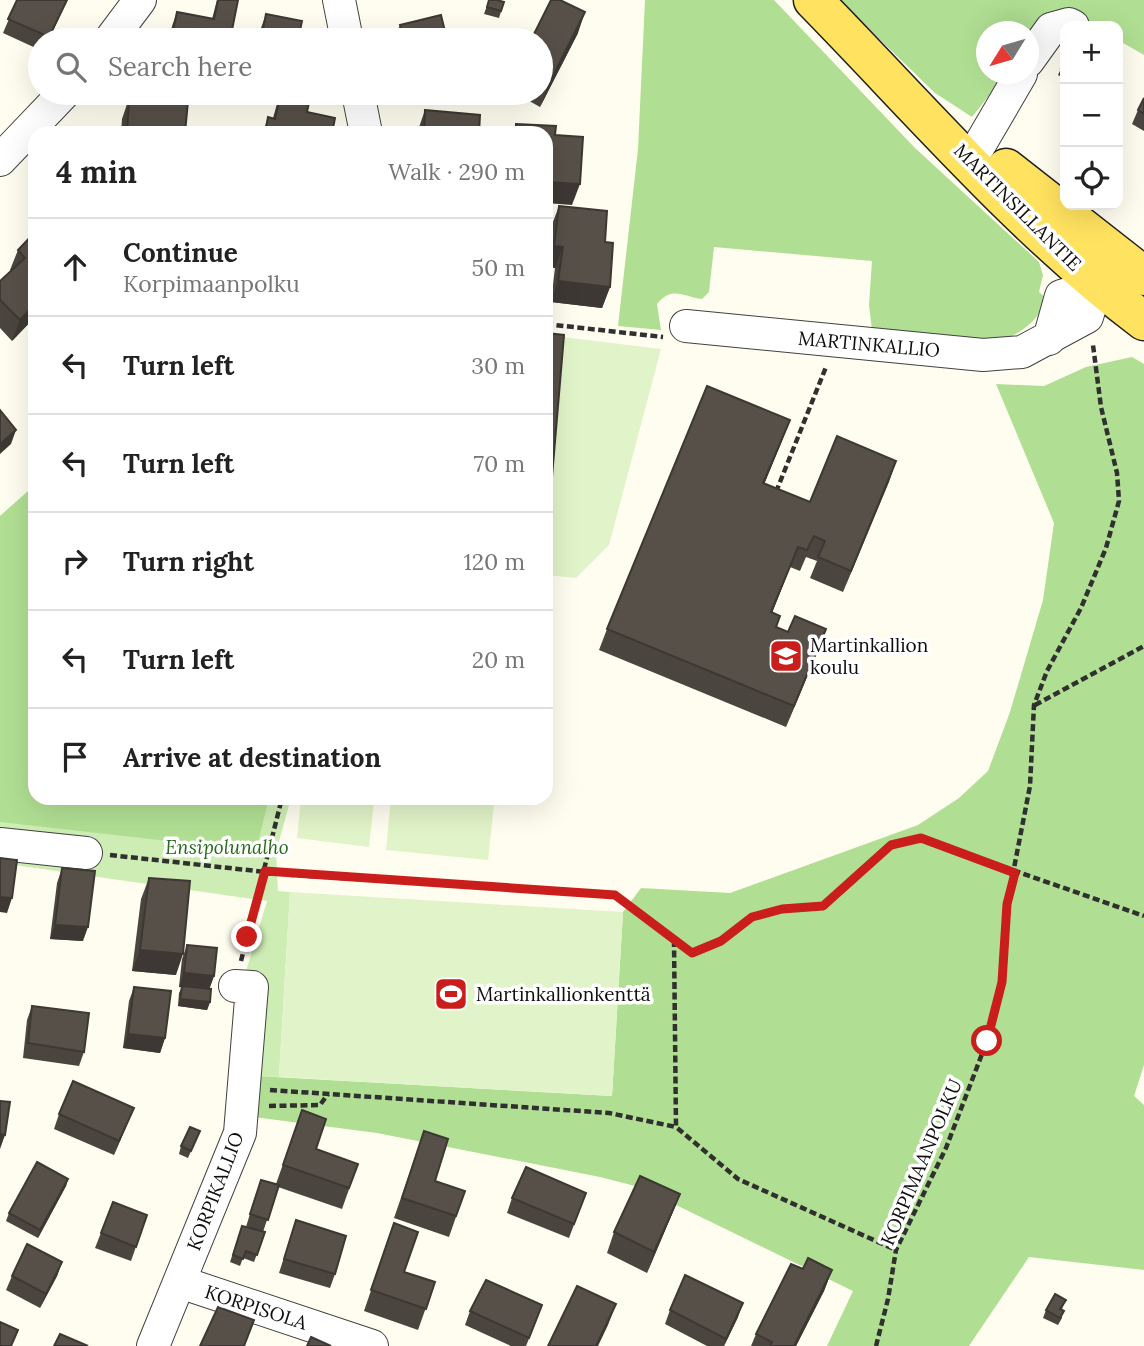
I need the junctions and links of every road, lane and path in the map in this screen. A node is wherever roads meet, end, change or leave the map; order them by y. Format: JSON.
{"nodes":[{"id":1,"x":140,"y":0,"type":"edge"},
{"id":2,"x":339,"y":0,"type":"edge"},
{"id":3,"x":813,"y":0,"type":"edge"},
{"id":4,"x":1060,"y":26,"type":"edge"},
{"id":5,"x":119,"y":28,"type":"edge"},
{"id":6,"x":345,"y":28,"type":"edge"},
{"id":7,"x":1039,"y":46,"type":"edge"},
{"id":8,"x":1015,"y":84,"type":"edge"},
{"id":9,"x":898,"y":86,"type":"junction"},
{"id":10,"x":53,"y":105,"type":"edge"},
{"id":11,"x":360,"y":105,"type":"edge"},
{"id":12,"x":32,"y":126,"type":"edge"},
{"id":13,"x":365,"y":126,"type":"edge"},
{"id":14,"x":28,"y":131,"type":"edge"},
{"id":15,"x":979,"y":146,"type":"junction"},
{"id":16,"x":0,"y":160,"type":"edge"},
{"id":17,"x":1120,"y":273,"type":"edge"},
{"id":18,"x":1144,"y":321,"type":"edge"},
{"id":19,"x":686,"y":327,"type":"dead end"},
{"id":20,"x":1092,"y":341,"type":"dead end"},
{"id":21,"x":827,"y":365,"type":"dead end"},
{"id":22,"x":774,"y":497,"type":"edge"},
{"id":23,"x":1144,"y":646,"type":"edge"},
{"id":24,"x":1034,"y":705,"type":"junction"},
{"id":25,"x":280,"y":805,"type":"edge"},
{"id":26,"x":0,"y":844,"type":"edge"},
{"id":27,"x":86,"y":852,"type":"joint"},
{"id":28,"x":265,"y":871,"type":"junction"},
{"id":29,"x":1015,"y":873,"type":"junction"},
{"id":30,"x":1144,"y":916,"type":"edge"},
{"id":31,"x":674,"y":940,"type":"junction"},
{"id":32,"x":243,"y":987,"type":"joint"},
{"id":33,"x":328,"y":1094,"type":"junction"},
{"id":34,"x":245,"y":1097,"type":"junction"},
{"id":35,"x":676,"y":1127,"type":"junction"},
{"id":36,"x":896,"y":1251,"type":"junction"},
{"id":37,"x":180,"y":1282,"type":"junction"},
{"id":38,"x":153,"y":1346,"type":"edge"},
{"id":39,"x":372,"y":1346,"type":"edge"},
{"id":40,"x":876,"y":1346,"type":"edge"}],
"edges":[{"from":1,"to":5,"type":"street"},
{"from":2,"to":6,"type":"street"},
{"from":3,"to":9,"type":"main road","name":"MARTINSILLANTIE"},
{"from":4,"to":7,"type":"street"},
{"from":8,"to":15,"type":"street"},
{"from":9,"to":15,"type":"main road","name":"MARTINSILLANTIE"},
{"from":9,"to":17,"type":"main road","name":"MARTINSILLANTIE"},
{"from":10,"to":12,"type":"street"},
{"from":11,"to":13,"type":"street"},
{"from":14,"to":16,"type":"street"},
{"from":15,"to":17,"type":"main road","name":"MARTINSILLANTIE"},
{"from":17,"to":18,"type":"main road","name":"MARTINSILLANTIE"},
{"from":17,"to":19,"type":"street","name":"MARTINKALLIO"},
{"from":20,"to":24,"type":"path","name":"KORPIMAANPOLKU"},
{"from":21,"to":22,"type":"path"},
{"from":23,"to":24,"type":"path"},
{"from":24,"to":29,"type":"path","name":"KORPIMAANPOLKU"},
{"from":25,"to":28,"type":"path"},
{"from":26,"to":27,"type":"street"},
{"from":27,"to":28,"type":"path"},
{"from":28,"to":31,"type":"path"},
{"from":28,"to":32,"type":"path"},
{"from":29,"to":30,"type":"path"},
{"from":29,"to":31,"type":"path"},
{"from":29,"to":36,"type":"path","name":"KORPIMAANPOLKU"},
{"from":31,"to":35,"type":"path"},
{"from":32,"to":34,"type":"street","name":"KORPIKALLIO"},
{"from":33,"to":34,"type":"path"},
{"from":33,"to":34,"type":"path"},
{"from":33,"to":35,"type":"path"},
{"from":34,"to":37,"type":"street","name":"KORPIKALLIO"},
{"from":35,"to":36,"type":"path"},
{"from":36,"to":40,"type":"path","name":"KORPIMAANPOLKU"},
{"from":37,"to":38,"type":"street","name":"KORPIKALLIO"},
{"from":37,"to":39,"type":"street","name":"KORPISOLA"}]}
